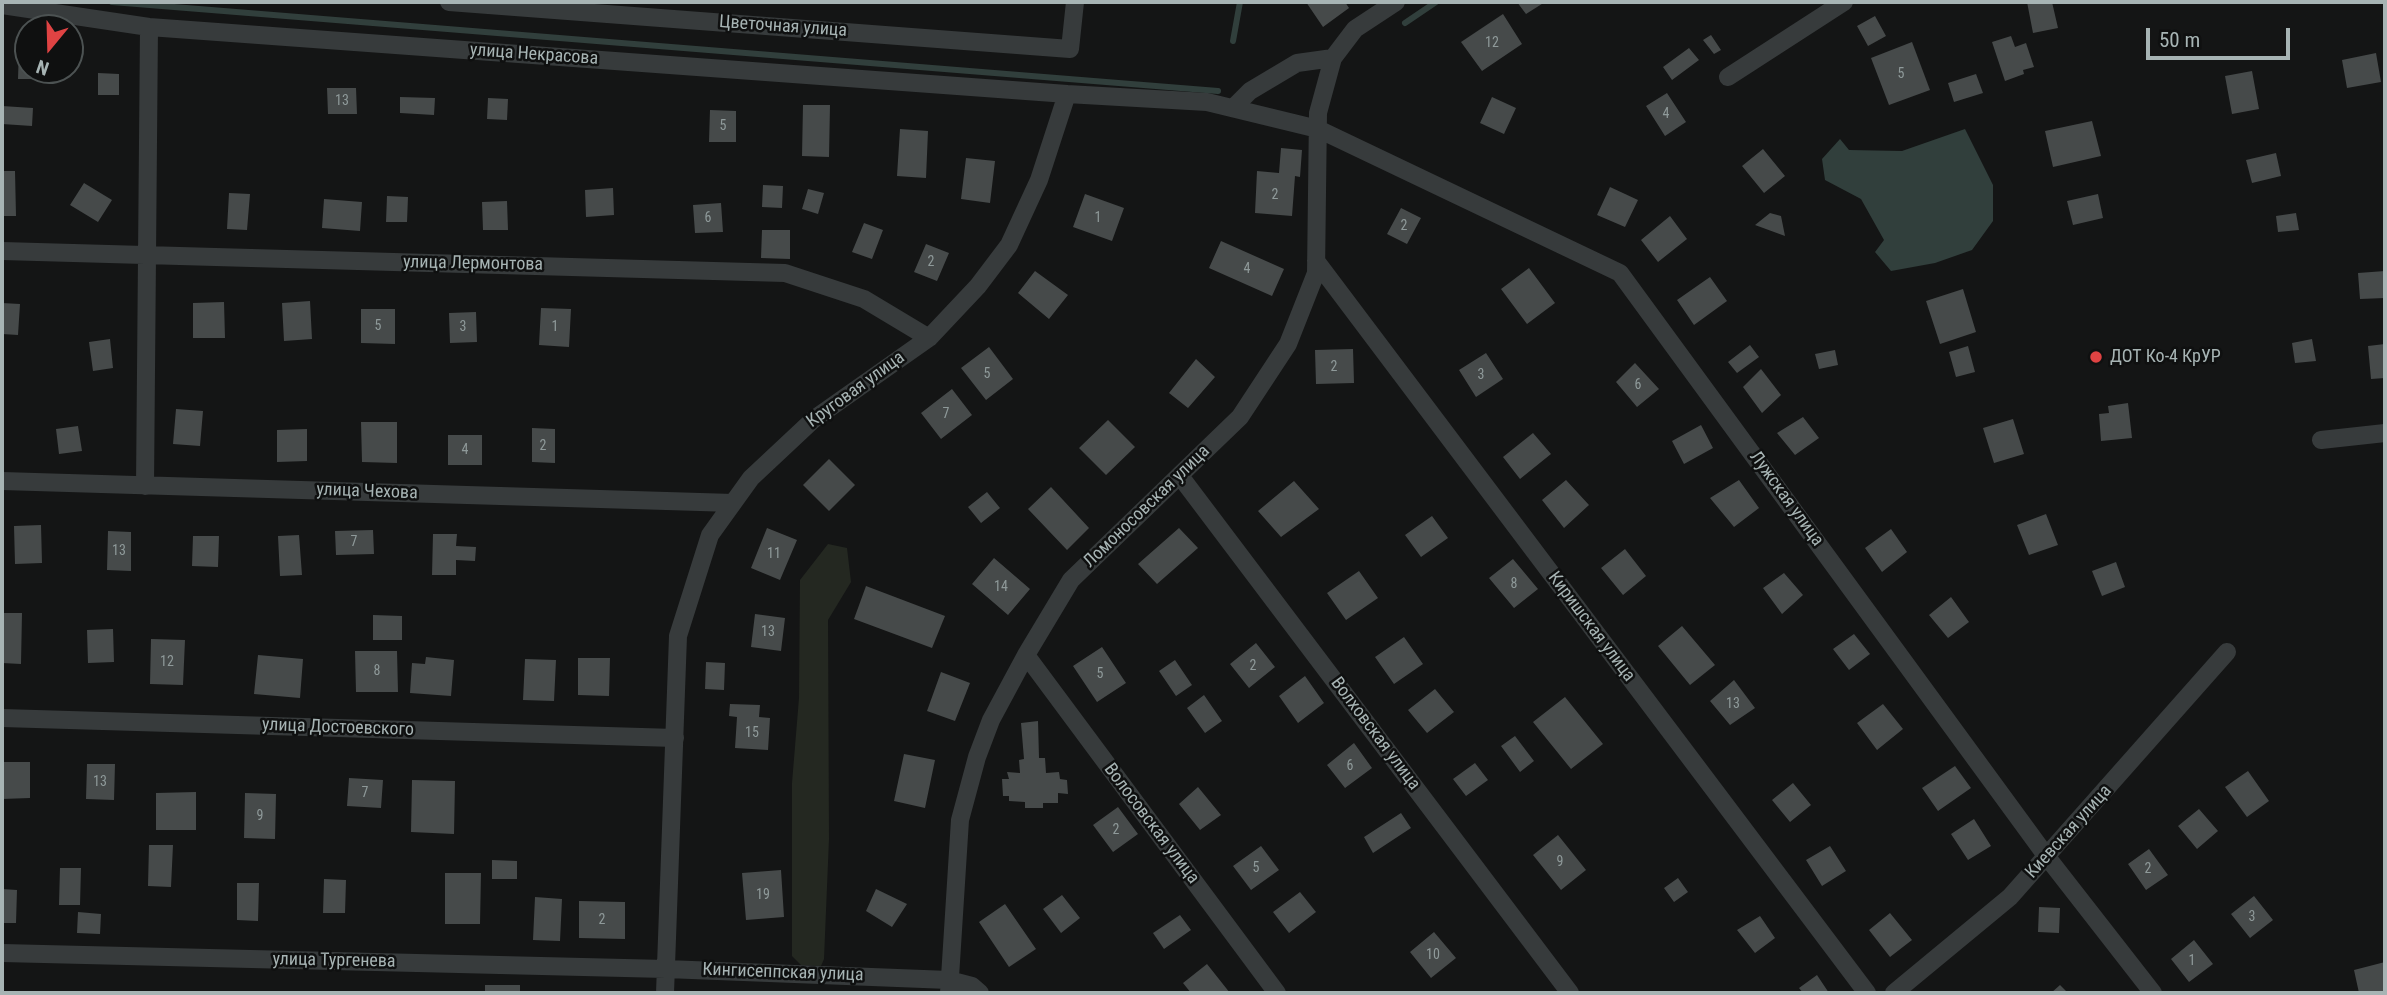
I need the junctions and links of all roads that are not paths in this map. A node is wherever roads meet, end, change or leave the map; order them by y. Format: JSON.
{"nodes":[{"id":1,"x":449,"y":2,"type":"edge"},
{"id":2,"x":1075,"y":2,"type":"edge"},
{"id":3,"x":1396,"y":2,"type":"edge"},
{"id":4,"x":1844,"y":2,"type":"edge"},
{"id":5,"x":2,"y":5,"type":"edge"},
{"id":6,"x":149,"y":27,"type":"junction"},
{"id":7,"x":1333,"y":58,"type":"junction"},
{"id":8,"x":1728,"y":77,"type":"dead end"},
{"id":9,"x":1067,"y":94,"type":"junction"},
{"id":10,"x":1233,"y":108,"type":"junction"},
{"id":11,"x":1318,"y":130,"type":"junction"},
{"id":12,"x":2,"y":251,"type":"edge"},
{"id":13,"x":146,"y":256,"type":"junction"},
{"id":14,"x":1316,"y":261,"type":"junction"},
{"id":15,"x":929,"y":338,"type":"junction"},
{"id":16,"x":2385,"y":433,"type":"edge"},
{"id":17,"x":2321,"y":440,"type":"dead end"},
{"id":18,"x":1180,"y":475,"type":"junction"},
{"id":19,"x":2,"y":481,"type":"edge"},
{"id":20,"x":145,"y":486,"type":"junction"},
{"id":21,"x":733,"y":503,"type":"junction"},
{"id":22,"x":2227,"y":652,"type":"dead end"},
{"id":23,"x":1026,"y":655,"type":"junction"},
{"id":24,"x":2,"y":718,"type":"edge"},
{"id":25,"x":675,"y":738,"type":"junction"},
{"id":26,"x":2047,"y":857,"type":"junction"},
{"id":27,"x":2,"y":953,"type":"edge"},
{"id":28,"x":666,"y":969,"type":"junction"},
{"id":29,"x":949,"y":986,"type":"edge"},
{"id":30,"x":665,"y":993,"type":"edge"},
{"id":31,"x":980,"y":993,"type":"edge"},
{"id":32,"x":1277,"y":993,"type":"edge"},
{"id":33,"x":1570,"y":993,"type":"edge"},
{"id":34,"x":1867,"y":993,"type":"edge"},
{"id":35,"x":1894,"y":993,"type":"edge"},
{"id":36,"x":2153,"y":993,"type":"edge"}],
"edges":[{"from":1,"to":2,"type":"street","name":"Цветочная улица"},
{"from":3,"to":7,"type":"street","name":"Ломоносовская улица"},
{"from":4,"to":8,"type":"street"},
{"from":5,"to":6,"type":"street","name":"улица Некрасова"},
{"from":6,"to":9,"type":"street","name":"улица Некрасова"},
{"from":6,"to":13,"type":"street"},
{"from":7,"to":10,"type":"street"},
{"from":7,"to":11,"type":"street","name":"Ломоносовская улица"},
{"from":9,"to":10,"type":"street"},
{"from":9,"to":15,"type":"street","name":"Круговая улица"},
{"from":10,"to":11,"type":"street"},
{"from":11,"to":14,"type":"street","name":"Ломоносовская улица"},
{"from":11,"to":26,"type":"street","name":"Лужская улица"},
{"from":12,"to":13,"type":"street","name":"улица Лермонтова"},
{"from":13,"to":15,"type":"street","name":"улица Лермонтова"},
{"from":13,"to":20,"type":"street"},
{"from":14,"to":18,"type":"street","name":"Ломоносовская улица"},
{"from":14,"to":34,"type":"street","name":"Киришская улица"},
{"from":15,"to":21,"type":"street","name":"Круговая улица"},
{"from":16,"to":17,"type":"street"},
{"from":18,"to":23,"type":"street","name":"Ломоносовская улица"},
{"from":18,"to":33,"type":"street","name":"Волховская улица"},
{"from":19,"to":20,"type":"street","name":"улица Чехова"},
{"from":20,"to":21,"type":"street","name":"улица Чехова"},
{"from":21,"to":25,"type":"street","name":"Круговая улица"},
{"from":22,"to":26,"type":"street","name":"Киевская улица"},
{"from":23,"to":29,"type":"street","name":"Ломоносовская улица"},
{"from":23,"to":32,"type":"street","name":"Волосовская улица"},
{"from":24,"to":25,"type":"street","name":"улица Достоевского"},
{"from":25,"to":28,"type":"street","name":"Круговая улица"},
{"from":26,"to":35,"type":"street","name":"Киевская улица"},
{"from":26,"to":36,"type":"street","name":"Лужская улица"},
{"from":27,"to":28,"type":"street","name":"улица Тургенева"},
{"from":28,"to":29,"type":"street","name":"Кингисеппская улица"},
{"from":28,"to":30,"type":"street","name":"Круговая улица"},
{"from":29,"to":31,"type":"street","name":"Кингисеппская улица"}]}
